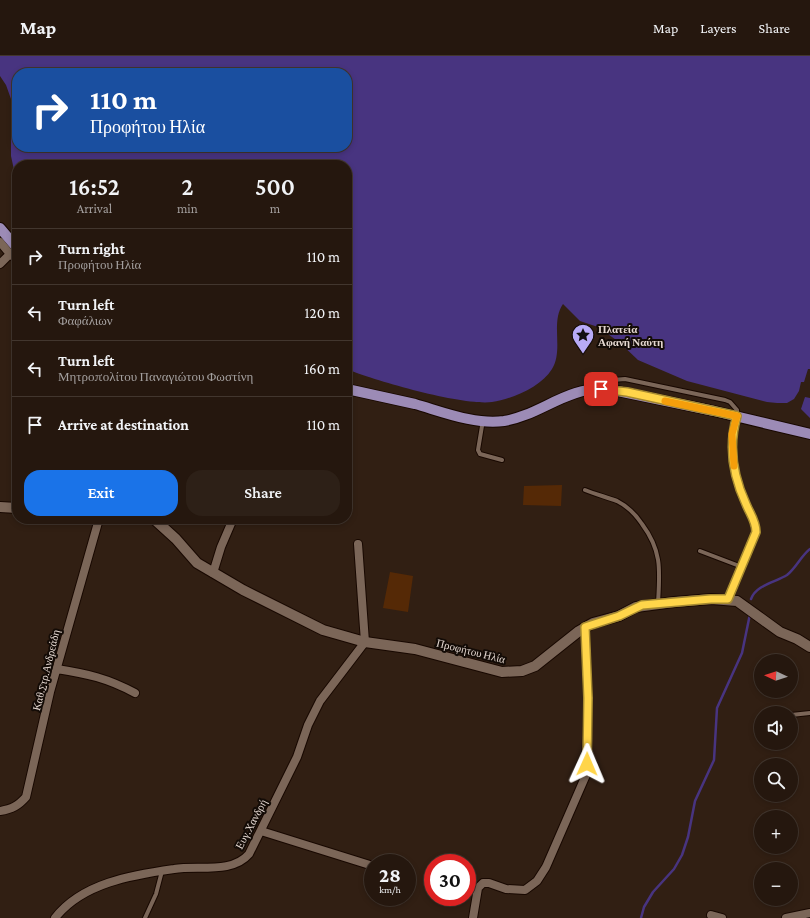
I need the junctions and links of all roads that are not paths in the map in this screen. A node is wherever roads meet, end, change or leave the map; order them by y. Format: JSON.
{"nodes":[{"id":1,"x":0,"y":219,"type":"edge"},
{"id":2,"x":0,"y":228,"type":"edge"},
{"id":3,"x":12,"y":233,"type":"edge"},
{"id":4,"x":0,"y":242,"type":"edge"},
{"id":5,"x":12,"y":248,"type":"edge"},
{"id":6,"x":12,"y":250,"type":"edge"},
{"id":7,"x":12,"y":253,"type":"edge"},
{"id":8,"x":0,"y":264,"type":"edge"},
{"id":9,"x":605,"y":389,"type":"junction"},
{"id":10,"x":352,"y":390,"type":"edge"},
{"id":11,"x":352,"y":397,"type":"edge"},
{"id":12,"x":736,"y":419,"type":"junction"},
{"id":13,"x":482,"y":426,"type":"junction"},
{"id":14,"x":810,"y":434,"type":"edge"},
{"id":15,"x":810,"y":440,"type":"edge"},
{"id":16,"x":502,"y":460,"type":"dead end"},
{"id":17,"x":585,"y":490,"type":"dead end"},
{"id":18,"x":0,"y":507,"type":"edge"},
{"id":19,"x":12,"y":508,"type":"edge"},
{"id":20,"x":98,"y":524,"type":"edge"},
{"id":21,"x":160,"y":524,"type":"edge"},
{"id":22,"x":231,"y":524,"type":"edge"},
{"id":23,"x":358,"y":544,"type":"dead end"},
{"id":24,"x":700,"y":551,"type":"dead end"},
{"id":25,"x":742,"y":567,"type":"junction"},
{"id":26,"x":213,"y":573,"type":"junction"},
{"id":27,"x":728,"y":599,"type":"junction"},
{"id":28,"x":658,"y":603,"type":"junction"},
{"id":29,"x":585,"y":627,"type":"junction"},
{"id":30,"x":365,"y":642,"type":"junction"},
{"id":31,"x":810,"y":647,"type":"edge"},
{"id":32,"x":57,"y":669,"type":"junction"},
{"id":33,"x":135,"y":693,"type":"dead end"},
{"id":34,"x":810,"y":713,"type":"edge"},
{"id":35,"x":798,"y":714,"type":"edge"},
{"id":36,"x":0,"y":811,"type":"edge"},
{"id":37,"x":261,"y":831,"type":"junction"},
{"id":38,"x":364,"y":863,"type":"edge"},
{"id":39,"x":162,"y":871,"type":"junction"},
{"id":40,"x":810,"y":912,"type":"edge"},
{"id":41,"x":711,"y":915,"type":"dead end"},
{"id":42,"x":55,"y":918,"type":"edge"},
{"id":43,"x":145,"y":918,"type":"edge"},
{"id":44,"x":473,"y":918,"type":"edge"},
{"id":45,"x":722,"y":918,"type":"edge"},
{"id":46,"x":786,"y":918,"type":"edge"}],
"edges":[{"from":1,"to":3,"type":"main road"},
{"from":2,"to":5,"type":"main road"},
{"from":4,"to":6,"type":"street"},
{"from":7,"to":8,"type":"street"},
{"from":9,"to":10,"type":"main road"},
{"from":9,"to":12,"type":"main road"},
{"from":9,"to":12,"type":"lane"},
{"from":11,"to":13,"type":"main road"},
{"from":12,"to":13,"type":"main road"},
{"from":12,"to":14,"type":"main road"},
{"from":12,"to":15,"type":"main road"},
{"from":12,"to":25,"type":"street"},
{"from":13,"to":16,"type":"lane"},
{"from":17,"to":28,"type":"lane"},
{"from":18,"to":19,"type":"street"},
{"from":20,"to":32,"type":"street","name":"Καθ.Στρ.Ανδρεάδη"},
{"from":21,"to":26,"type":"street","name":"Προφήτου Ηλία"},
{"from":22,"to":26,"type":"street"},
{"from":23,"to":30,"type":"street"},
{"from":24,"to":25,"type":"lane"},
{"from":25,"to":27,"type":"street"},
{"from":26,"to":30,"type":"street","name":"Προφήτου Ηλία"},
{"from":27,"to":28,"type":"street","name":"Προφήτου Ηλία"},
{"from":27,"to":31,"type":"street","name":"Προφήτου Ηλία"},
{"from":28,"to":29,"type":"street","name":"Προφήτου Ηλία"},
{"from":29,"to":30,"type":"street","name":"Προφήτου Ηλία"},
{"from":29,"to":44,"type":"street"},
{"from":30,"to":37,"type":"street","name":"Ευγ.Χανδρή"},
{"from":32,"to":33,"type":"street"},
{"from":32,"to":36,"type":"street","name":"Καθ.Στρ.Ανδρεάδη"},
{"from":34,"to":35,"type":"lane"},
{"from":37,"to":38,"type":"street"},
{"from":37,"to":39,"type":"street","name":"Ευγ.Χανδρή"},
{"from":39,"to":42,"type":"street","name":"Ευγ.Χανδρή"},
{"from":39,"to":43,"type":"lane"},
{"from":40,"to":46,"type":"street"},
{"from":41,"to":45,"type":"street"}]}
